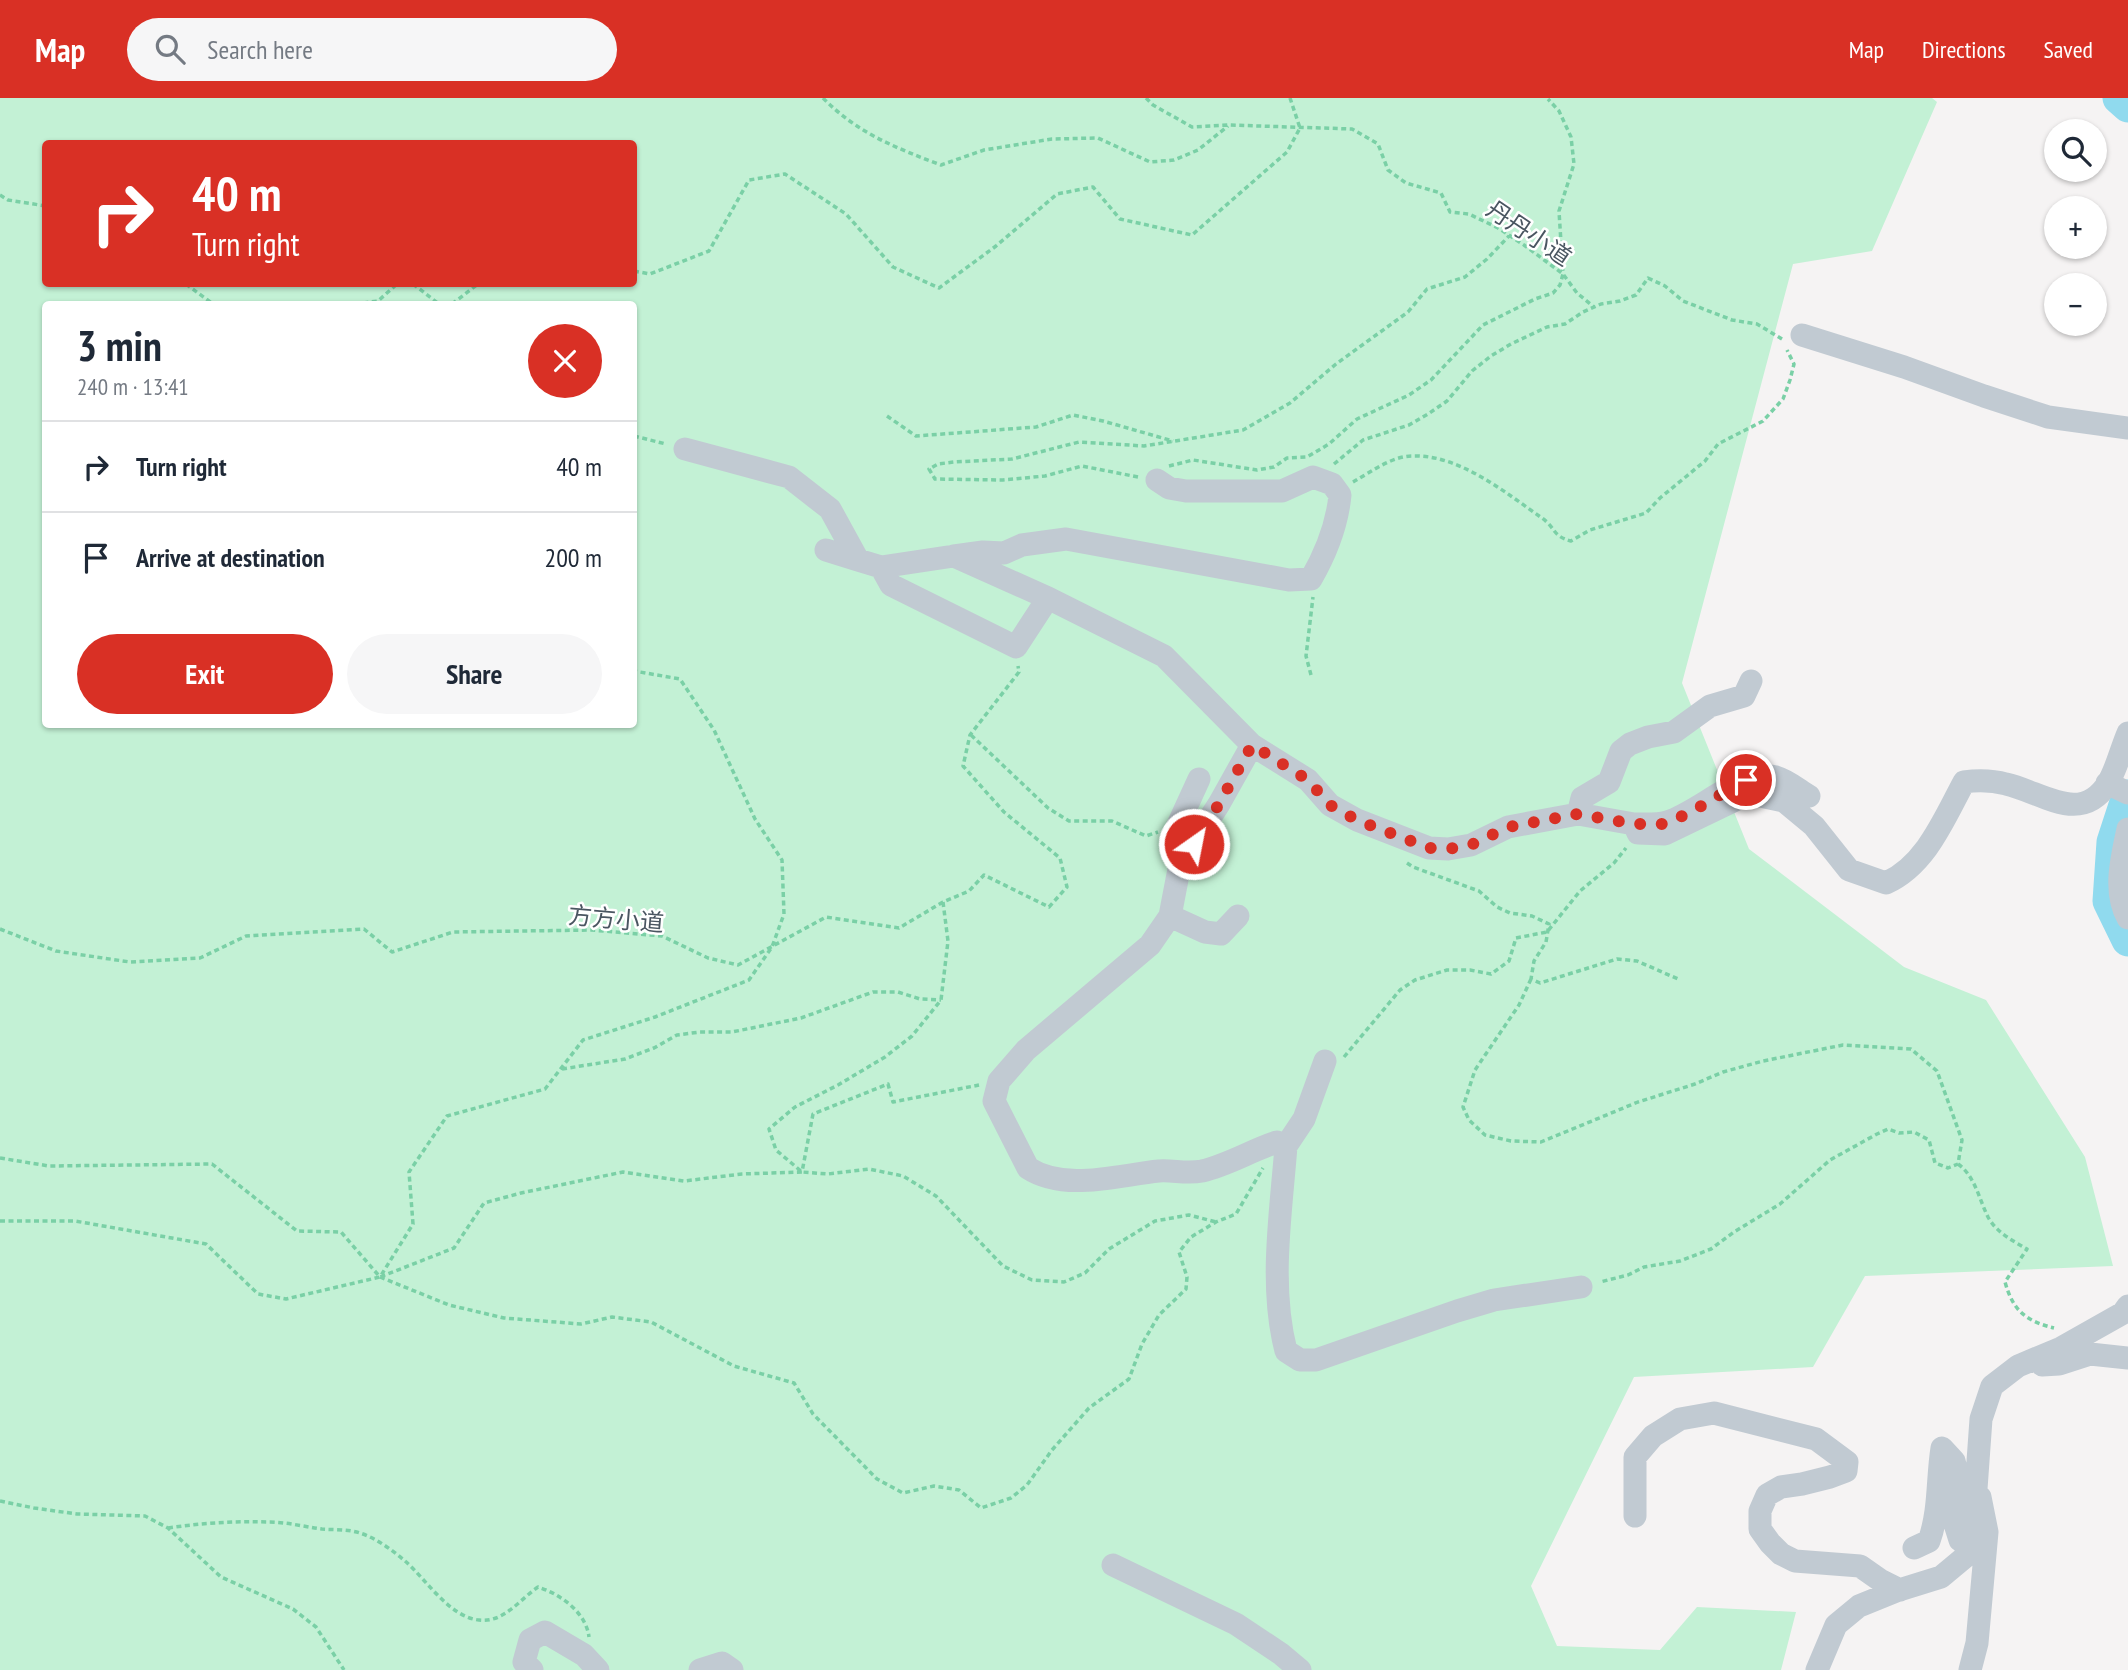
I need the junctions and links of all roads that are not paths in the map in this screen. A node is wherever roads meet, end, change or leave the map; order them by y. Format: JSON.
{"nodes":[{"id":1,"x":1792,"y":337,"type":"road end"},
{"id":2,"x":2128,"y":428,"type":"edge"},
{"id":3,"x":685,"y":449,"type":"road end"},
{"id":4,"x":1157,"y":480,"type":"road end"},
{"id":5,"x":826,"y":550,"type":"dead end"},
{"id":6,"x":954,"y":556,"type":"junction"},
{"id":7,"x":858,"y":560,"type":"junction"},
{"id":8,"x":881,"y":567,"type":"junction"},
{"id":9,"x":1048,"y":598,"type":"junction"},
{"id":10,"x":1751,"y":681,"type":"dead end"},
{"id":11,"x":2128,"y":733,"type":"edge"},
{"id":12,"x":1252,"y":745,"type":"junction"},
{"id":13,"x":1199,"y":779,"type":"dead end"},
{"id":14,"x":2118,"y":788,"type":"edge"},
{"id":15,"x":1809,"y":796,"type":"dead end"},
{"id":16,"x":1578,"y":814,"type":"junction"},
{"id":17,"x":1636,"y":828,"type":"junction"},
{"id":18,"x":2128,"y":829,"type":"edge"},
{"id":19,"x":1181,"y":863,"type":"junction"},
{"id":20,"x":1170,"y":916,"type":"junction"},
{"id":21,"x":1238,"y":916,"type":"dead end"},
{"id":22,"x":2128,"y":918,"type":"edge"},
{"id":23,"x":1321,"y":1071,"type":"road end"},
{"id":24,"x":1282,"y":1144,"type":"junction"},
{"id":25,"x":1581,"y":1287,"type":"road end"},
{"id":26,"x":2128,"y":1306,"type":"edge"},
{"id":27,"x":2128,"y":1358,"type":"edge"},
{"id":28,"x":2018,"y":1366,"type":"junction"},
{"id":29,"x":1977,"y":1480,"type":"junction"},
{"id":30,"x":1635,"y":1516,"type":"dead end"},
{"id":31,"x":1914,"y":1548,"type":"dead end"},
{"id":32,"x":1965,"y":1557,"type":"junction"},
{"id":33,"x":1113,"y":1566,"type":"dead end"},
{"id":34,"x":1900,"y":1590,"type":"junction"},
{"id":35,"x":596,"y":1668,"type":"edge"},
{"id":36,"x":532,"y":1670,"type":"edge"},
{"id":37,"x":700,"y":1670,"type":"edge"},
{"id":38,"x":732,"y":1670,"type":"edge"},
{"id":39,"x":1300,"y":1670,"type":"edge"},
{"id":40,"x":1817,"y":1670,"type":"edge"},
{"id":41,"x":1969,"y":1670,"type":"edge"}],
"edges":[{"from":1,"to":2,"type":"street"},
{"from":3,"to":7,"type":"street"},
{"from":4,"to":6,"type":"street"},
{"from":5,"to":7,"type":"street"},
{"from":6,"to":8,"type":"street"},
{"from":6,"to":9,"type":"street"},
{"from":7,"to":8,"type":"street"},
{"from":8,"to":9,"type":"street"},
{"from":9,"to":12,"type":"street"},
{"from":10,"to":16,"type":"street"},
{"from":11,"to":14,"type":"street"},
{"from":12,"to":16,"type":"street"},
{"from":12,"to":19,"type":"street"},
{"from":13,"to":19,"type":"street"},
{"from":14,"to":17,"type":"street"},
{"from":15,"to":17,"type":"street"},
{"from":16,"to":17,"type":"street"},
{"from":18,"to":22,"type":"street"},
{"from":19,"to":20,"type":"street"},
{"from":20,"to":21,"type":"street"},
{"from":20,"to":24,"type":"street"},
{"from":23,"to":24,"type":"street"},
{"from":24,"to":25,"type":"street"},
{"from":26,"to":28,"type":"street"},
{"from":27,"to":28,"type":"street"},
{"from":28,"to":29,"type":"street"},
{"from":29,"to":32,"type":"street"},
{"from":29,"to":41,"type":"street"},
{"from":30,"to":34,"type":"street"},
{"from":31,"to":32,"type":"street"},
{"from":32,"to":34,"type":"street"},
{"from":33,"to":39,"type":"street"},
{"from":34,"to":40,"type":"street"},
{"from":35,"to":36,"type":"street"},
{"from":37,"to":38,"type":"street"}]}
